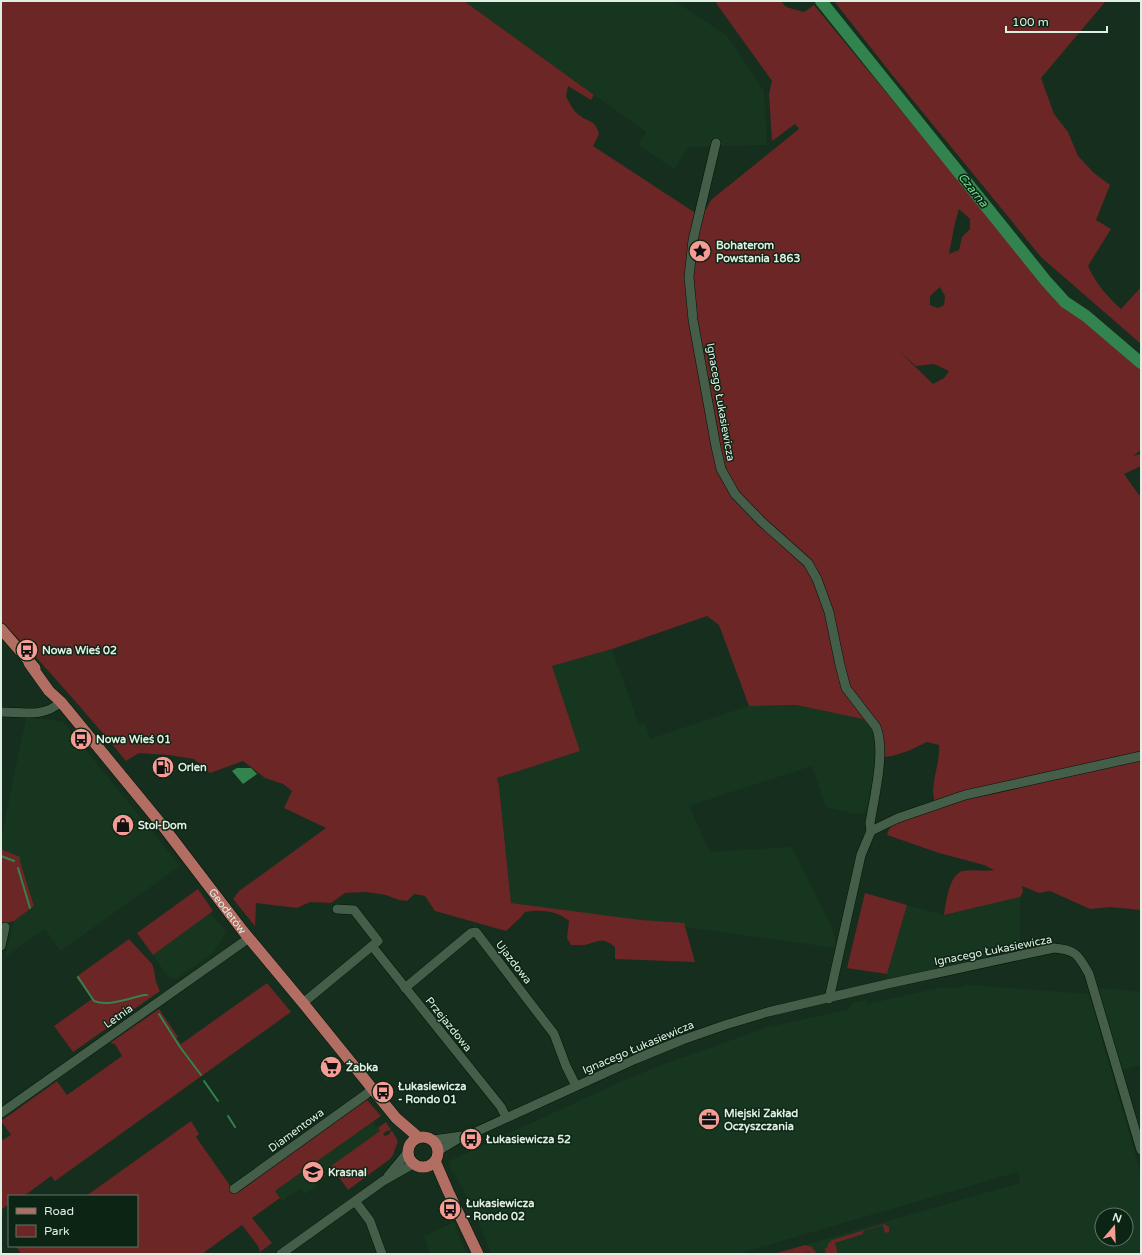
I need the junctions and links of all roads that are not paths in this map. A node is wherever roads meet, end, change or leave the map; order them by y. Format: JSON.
{"nodes":[{"id":1,"x":716,"y":143,"type":"dead end"},
{"id":2,"x":1,"y":629,"type":"edge"},
{"id":3,"x":61,"y":702,"type":"junction"},
{"id":4,"x":1,"y":712,"type":"edge"},
{"id":5,"x":1141,"y":756,"type":"edge"},
{"id":6,"x":871,"y":831,"type":"junction"},
{"id":7,"x":337,"y":909,"type":"dead end"},
{"id":8,"x":5,"y":927,"type":"dead end"},
{"id":9,"x":249,"y":938,"type":"junction"},
{"id":10,"x":1,"y":946,"type":"edge"},
{"id":11,"x":372,"y":946,"type":"junction"},
{"id":12,"x":405,"y":988,"type":"junction"},
{"id":13,"x":829,"y":999,"type":"junction"},
{"id":14,"x":303,"y":1003,"type":"junction"},
{"id":15,"x":576,"y":1086,"type":"junction"},
{"id":16,"x":372,"y":1089,"type":"junction"},
{"id":17,"x":1,"y":1113,"type":"edge"},
{"id":18,"x":506,"y":1117,"type":"junction"},
{"id":19,"x":396,"y":1118,"type":"junction"},
{"id":20,"x":418,"y":1137,"type":"junction"},
{"id":21,"x":463,"y":1137,"type":"junction"},
{"id":22,"x":433,"y":1140,"type":"junction"},
{"id":23,"x":408,"y":1149,"type":"junction"},
{"id":24,"x":1141,"y":1150,"type":"edge"},
{"id":25,"x":434,"y":1159,"type":"junction"},
{"id":26,"x":412,"y":1164,"type":"junction"},
{"id":27,"x":383,"y":1181,"type":"junction"},
{"id":28,"x":234,"y":1190,"type":"dead end"},
{"id":29,"x":355,"y":1202,"type":"junction"},
{"id":30,"x":476,"y":1252,"type":"edge"},
{"id":31,"x":282,"y":1254,"type":"edge"},
{"id":32,"x":382,"y":1254,"type":"edge"}],
"edges":[{"from":1,"to":6,"type":"street","name":"Ignacego Łukasiewicza"},
{"from":2,"to":3,"type":"main road","name":"Geodetów"},
{"from":3,"to":4,"type":"street"},
{"from":3,"to":9,"type":"main road","name":"Geodetów"},
{"from":5,"to":6,"type":"street"},
{"from":6,"to":13,"type":"street","name":"Ignacego Łukasiewicza"},
{"from":7,"to":11,"type":"street"},
{"from":8,"to":10,"type":"street"},
{"from":9,"to":14,"type":"main road","name":"Geodetów"},
{"from":9,"to":17,"type":"street","name":"Letnia"},
{"from":11,"to":12,"type":"street","name":"Przejazdowa"},
{"from":11,"to":14,"type":"street"},
{"from":12,"to":15,"type":"street","name":"Ujazdowa"},
{"from":12,"to":18,"type":"street","name":"Przejazdowa"},
{"from":13,"to":15,"type":"street","name":"Ignacego Łukasiewicza"},
{"from":13,"to":24,"type":"street","name":"Ignacego Łukasiewicza"},
{"from":14,"to":16,"type":"main road","name":"Geodetów"},
{"from":15,"to":18,"type":"street","name":"Ignacego Łukasiewicza"},
{"from":16,"to":19,"type":"main road","name":"Geodetów"},
{"from":16,"to":28,"type":"street","name":"Diamentowa"},
{"from":18,"to":21,"type":"street","name":"Ignacego Łukasiewicza"},
{"from":19,"to":20,"type":"main road","name":"Geodetów"},
{"from":19,"to":23,"type":"main road","name":"Geodetów"},
{"from":20,"to":22,"type":"main road"},
{"from":20,"to":23,"type":"main road"},
{"from":21,"to":22,"type":"street","name":"Ignacego Łukasiewicza"},
{"from":21,"to":25,"type":"street","name":"Ignacego Łukasiewicza"},
{"from":22,"to":25,"type":"main road"},
{"from":23,"to":26,"type":"main road"},
{"from":23,"to":27,"type":"street"},
{"from":25,"to":26,"type":"main road"},
{"from":25,"to":30,"type":"main road"},
{"from":26,"to":27,"type":"street"},
{"from":27,"to":29,"type":"street"},
{"from":29,"to":31,"type":"street"},
{"from":29,"to":32,"type":"street"}]}
